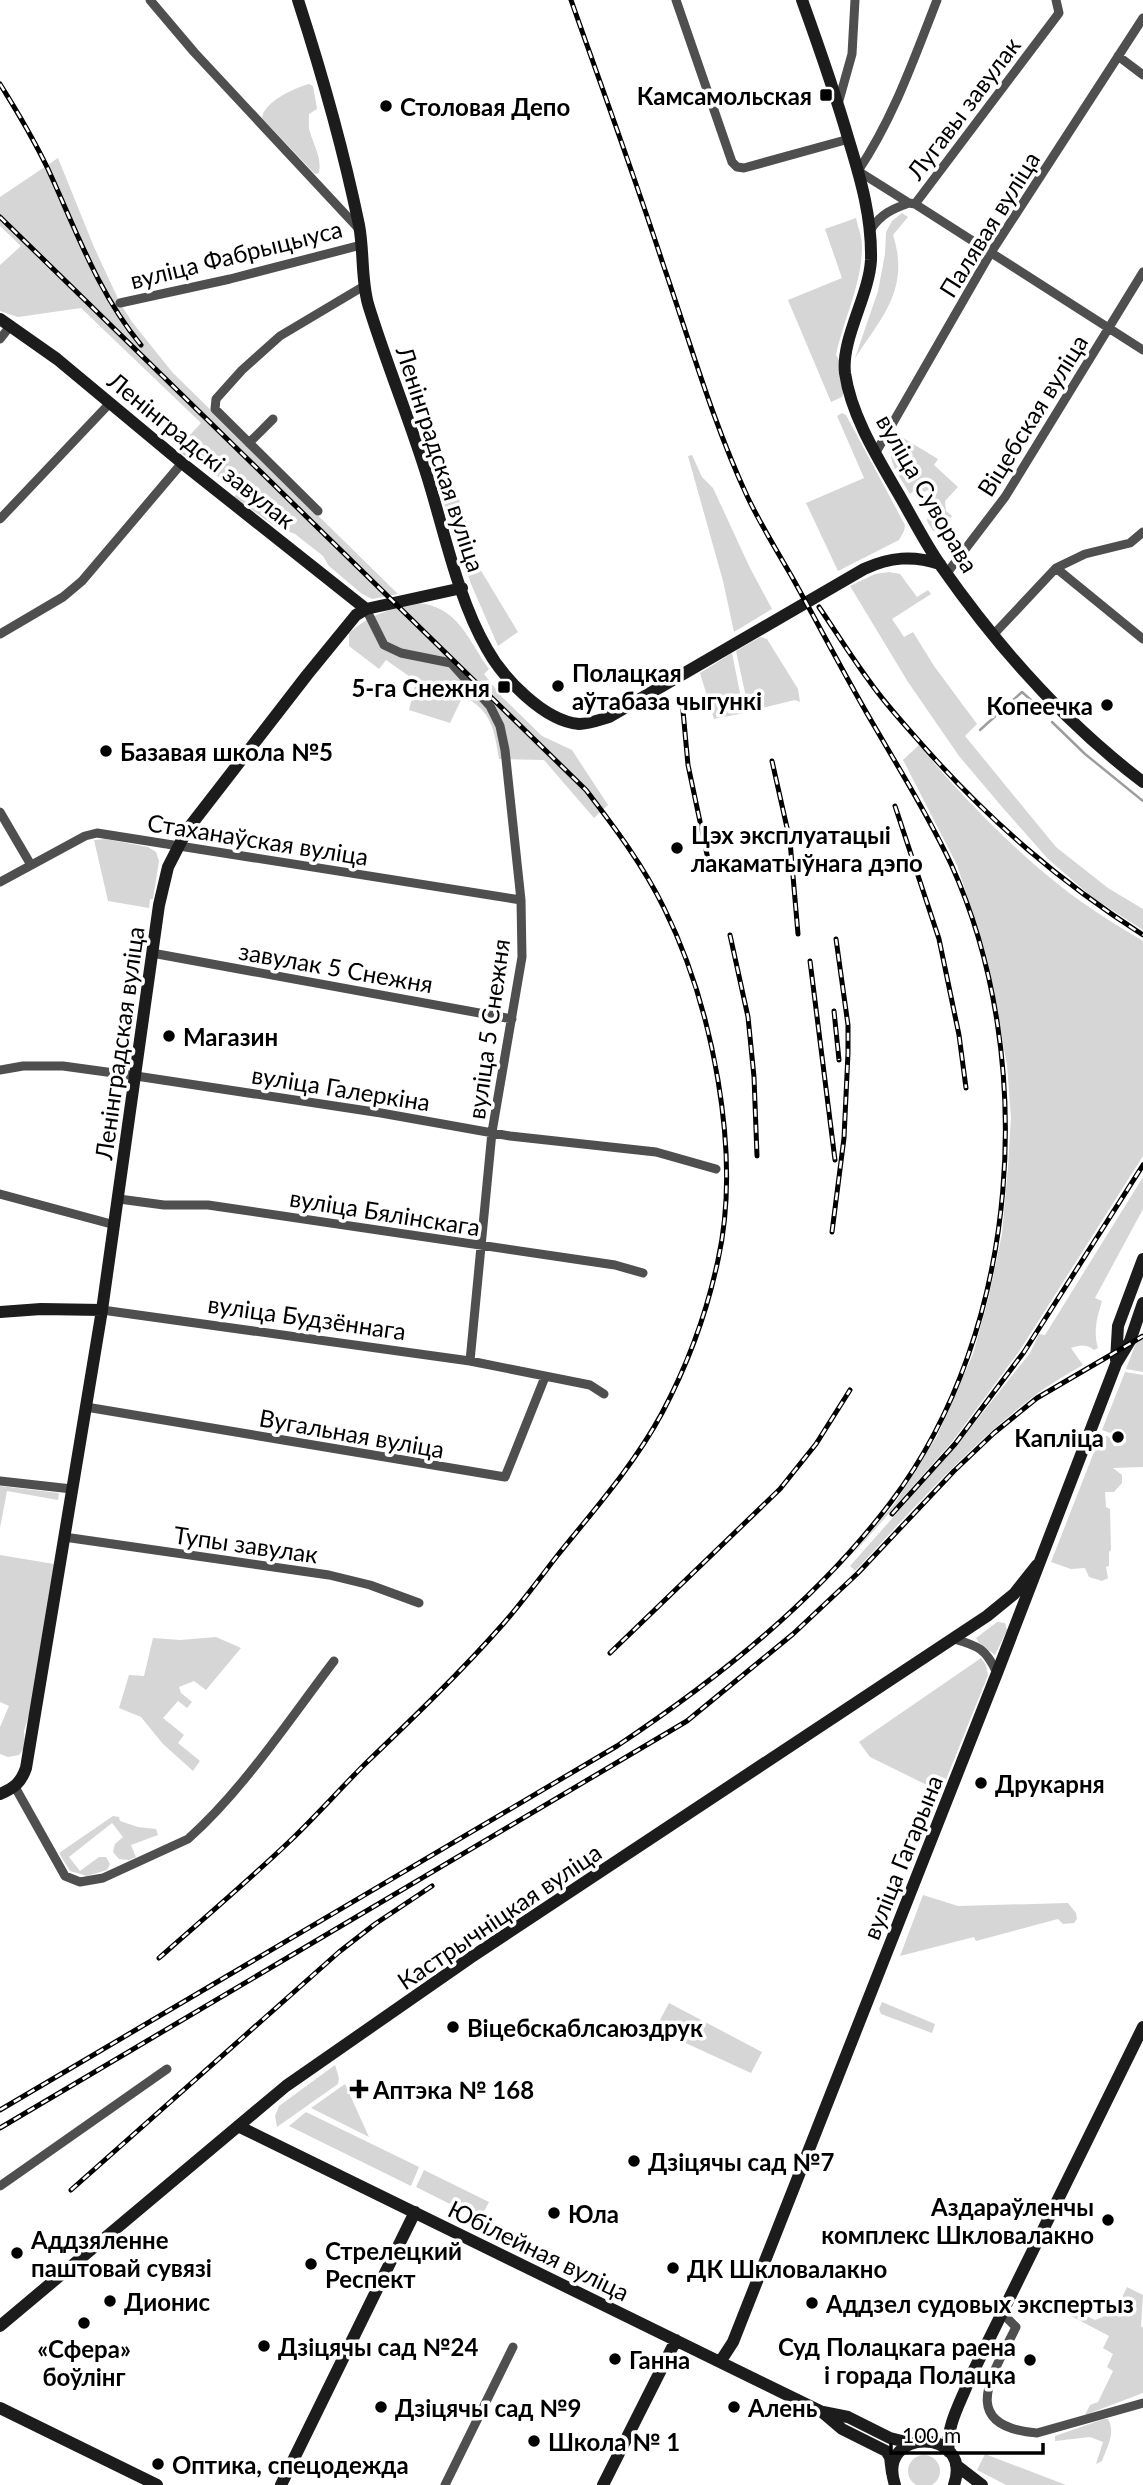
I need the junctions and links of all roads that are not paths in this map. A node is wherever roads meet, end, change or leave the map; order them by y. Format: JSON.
{"nodes":[{"id":1,"x":150,"y":0,"type":"edge"},
{"id":2,"x":298,"y":0,"type":"edge"},
{"id":3,"x":676,"y":0,"type":"edge"},
{"id":4,"x":802,"y":0,"type":"edge"},
{"id":5,"x":855,"y":0,"type":"edge"},
{"id":6,"x":937,"y":0,"type":"edge"},
{"id":7,"x":1056,"y":0,"type":"edge"},
{"id":8,"x":1143,"y":19,"type":"edge"},
{"id":9,"x":1118,"y":56,"type":"junction"},
{"id":10,"x":1143,"y":75,"type":"edge"},
{"id":11,"x":838,"y":104,"type":"junction"},
{"id":12,"x":849,"y":139,"type":"junction"},
{"id":13,"x":858,"y":171,"type":"junction"},
{"id":14,"x":912,"y":203,"type":"junction"},
{"id":15,"x":871,"y":229,"type":"junction"},
{"id":16,"x":360,"y":230,"type":"junction"},
{"id":17,"x":362,"y":245,"type":"junction"},
{"id":18,"x":990,"y":254,"type":"junction"},
{"id":19,"x":1143,"y":272,"type":"edge"},
{"id":20,"x":365,"y":286,"type":"junction"},
{"id":21,"x":120,"y":303,"type":"dead end"},
{"id":22,"x":5,"y":322,"type":"edge"},
{"id":23,"x":1108,"y":328,"type":"junction"},
{"id":24,"x":0,"y":339,"type":"edge"},
{"id":25,"x":1143,"y":350,"type":"edge"},
{"id":26,"x":110,"y":403,"type":"junction"},
{"id":27,"x":273,"y":419,"type":"dead end"},
{"id":28,"x":250,"y":443,"type":"junction"},
{"id":29,"x":875,"y":454,"type":"junction"},
{"id":30,"x":182,"y":463,"type":"junction"},
{"id":31,"x":318,"y":511,"type":"dead end"},
{"id":32,"x":0,"y":519,"type":"edge"},
{"id":33,"x":1143,"y":532,"type":"edge"},
{"id":34,"x":1056,"y":568,"type":"junction"},
{"id":35,"x":943,"y":569,"type":"junction"},
{"id":36,"x":461,"y":588,"type":"junction"},
{"id":37,"x":366,"y":609,"type":"junction"},
{"id":38,"x":0,"y":634,"type":"edge"},
{"id":39,"x":994,"y":634,"type":"junction"},
{"id":40,"x":1143,"y":639,"type":"edge"},
{"id":41,"x":1143,"y":782,"type":"edge"},
{"id":42,"x":0,"y":812,"type":"edge"},
{"id":43,"x":177,"y":846,"type":"junction"},
{"id":44,"x":31,"y":865,"type":"junction"},
{"id":45,"x":0,"y":882,"type":"edge"},
{"id":46,"x":521,"y":900,"type":"junction"},
{"id":47,"x":152,"y":953,"type":"junction"},
{"id":48,"x":512,"y":1019,"type":"junction"},
{"id":49,"x":0,"y":1070,"type":"edge"},
{"id":50,"x":136,"y":1076,"type":"junction"},
{"id":51,"x":492,"y":1132,"type":"junction"},
{"id":52,"x":716,"y":1169,"type":"dead end"},
{"id":53,"x":0,"y":1194,"type":"edge"},
{"id":54,"x":119,"y":1199,"type":"junction"},
{"id":55,"x":115,"y":1225,"type":"junction"},
{"id":56,"x":481,"y":1246,"type":"junction"},
{"id":57,"x":1142,"y":1265,"type":"edge"},
{"id":58,"x":643,"y":1273,"type":"dead end"},
{"id":59,"x":1143,"y":1303,"type":"edge"},
{"id":60,"x":102,"y":1310,"type":"junction"},
{"id":61,"x":0,"y":1312,"type":"edge"},
{"id":62,"x":1141,"y":1314,"type":"edge"},
{"id":63,"x":470,"y":1361,"type":"junction"},
{"id":64,"x":1116,"y":1364,"type":"junction"},
{"id":65,"x":544,"y":1377,"type":"junction"},
{"id":66,"x":604,"y":1394,"type":"dead end"},
{"id":67,"x":86,"y":1407,"type":"junction"},
{"id":68,"x":0,"y":1481,"type":"edge"},
{"id":69,"x":72,"y":1489,"type":"junction"},
{"id":70,"x":64,"y":1537,"type":"junction"},
{"id":71,"x":1037,"y":1565,"type":"junction"},
{"id":72,"x":419,"y":1603,"type":"dead end"},
{"id":73,"x":954,"y":1639,"type":"junction"},
{"id":74,"x":334,"y":1661,"type":"dead end"},
{"id":75,"x":998,"y":1673,"type":"junction"},
{"id":76,"x":15,"y":1787,"type":"junction"},
{"id":77,"x":0,"y":1794,"type":"edge"},
{"id":78,"x":1143,"y":2027,"type":"edge"},
{"id":79,"x":167,"y":2069,"type":"dead end"},
{"id":80,"x":238,"y":2126,"type":"junction"},
{"id":81,"x":0,"y":2186,"type":"edge"},
{"id":82,"x":415,"y":2212,"type":"junction"},
{"id":83,"x":1001,"y":2312,"type":"junction"},
{"id":84,"x":0,"y":2326,"type":"edge"},
{"id":85,"x":676,"y":2340,"type":"junction"},
{"id":86,"x":513,"y":2347,"type":"dead end"},
{"id":87,"x":720,"y":2362,"type":"junction"},
{"id":88,"x":970,"y":2378,"type":"junction"},
{"id":89,"x":1143,"y":2403,"type":"edge"},
{"id":90,"x":0,"y":2408,"type":"edge"},
{"id":91,"x":822,"y":2412,"type":"junction"},
{"id":92,"x":924,"y":2440,"type":"junction"},
{"id":93,"x":910,"y":2444,"type":"junction"},
{"id":94,"x":949,"y":2452,"type":"junction"},
{"id":95,"x":956,"y":2465,"type":"junction"},
{"id":96,"x":893,"y":2471,"type":"edge"},
{"id":97,"x":157,"y":2485,"type":"edge"},
{"id":98,"x":281,"y":2485,"type":"edge"},
{"id":99,"x":445,"y":2485,"type":"edge"},
{"id":100,"x":603,"y":2485,"type":"edge"},
{"id":101,"x":882,"y":2485,"type":"edge"},
{"id":102,"x":954,"y":2485,"type":"edge"},
{"id":103,"x":982,"y":2485,"type":"edge"}],
"edges":[{"from":1,"to":16,"type":"street"},
{"from":2,"to":16,"type":"street","name":"Ленінградская вуліца"},
{"from":3,"to":12,"type":"street"},
{"from":4,"to":11,"type":"street","name":"вуліца Суворава"},
{"from":5,"to":11,"type":"street"},
{"from":6,"to":13,"type":"street"},
{"from":7,"to":14,"type":"street","name":"Лугавы завулак"},
{"from":8,"to":9,"type":"street","name":"Палявая вуліца"},
{"from":9,"to":10,"type":"street"},
{"from":9,"to":18,"type":"street","name":"Палявая вуліца"},
{"from":11,"to":12,"type":"street","name":"вуліца Суворава"},
{"from":12,"to":13,"type":"street","name":"вуліца Суворава"},
{"from":13,"to":14,"type":"street"},
{"from":13,"to":15,"type":"street","name":"вуліца Суворава"},
{"from":14,"to":15,"type":"street"},
{"from":14,"to":18,"type":"street"},
{"from":15,"to":29,"type":"street","name":"вуліца Суворава"},
{"from":16,"to":17,"type":"street","name":"Ленінградская вуліца"},
{"from":17,"to":20,"type":"street","name":"Ленінградская вуліца"},
{"from":17,"to":21,"type":"street","name":"вуліца Фабрыцыуса"},
{"from":18,"to":23,"type":"street"},
{"from":18,"to":29,"type":"street","name":"Палявая вуліца"},
{"from":19,"to":23,"type":"street","name":"Віцебская вуліца"},
{"from":20,"to":28,"type":"street"},
{"from":20,"to":36,"type":"street","name":"Ленінградская вуліца"},
{"from":22,"to":24,"type":"street"},
{"from":22,"to":26,"type":"street","name":"Ленінградскі завулак"},
{"from":23,"to":25,"type":"street"},
{"from":23,"to":35,"type":"street","name":"Віцебская вуліца"},
{"from":26,"to":30,"type":"street","name":"Ленінградскі завулак"},
{"from":26,"to":32,"type":"street"},
{"from":27,"to":28,"type":"street"},
{"from":28,"to":31,"type":"street"},
{"from":29,"to":35,"type":"street","name":"вуліца Суворава"},
{"from":30,"to":37,"type":"street","name":"Ленінградскі завулак"},
{"from":30,"to":38,"type":"street"},
{"from":33,"to":34,"type":"street"},
{"from":34,"to":39,"type":"street"},
{"from":34,"to":40,"type":"street"},
{"from":35,"to":36,"type":"street"},
{"from":35,"to":39,"type":"street","name":"вуліца Суворава"},
{"from":36,"to":37,"type":"street","name":"Ленінградская вуліца"},
{"from":37,"to":43,"type":"street","name":"Ленінградская вуліца"},
{"from":37,"to":46,"type":"street","name":"вуліца 5 Снежня"},
{"from":39,"to":41,"type":"street","name":"вуліца Суворава"},
{"from":42,"to":44,"type":"street"},
{"from":43,"to":44,"type":"street","name":"Стаханаўская вуліца"},
{"from":43,"to":46,"type":"street","name":"Стаханаўская вуліца"},
{"from":43,"to":47,"type":"street","name":"Ленінградская вуліца"},
{"from":44,"to":45,"type":"street","name":"Стаханаўская вуліца"},
{"from":46,"to":48,"type":"street","name":"вуліца 5 Снежня"},
{"from":47,"to":48,"type":"street","name":"завулак 5 Снежня"},
{"from":47,"to":50,"type":"street","name":"Ленінградская вуліца"},
{"from":48,"to":51,"type":"street","name":"вуліца 5 Снежня"},
{"from":49,"to":50,"type":"street","name":"вуліца Галеркіна"},
{"from":50,"to":51,"type":"street","name":"вуліца Галеркіна"},
{"from":50,"to":54,"type":"street","name":"Ленінградская вуліца"},
{"from":51,"to":52,"type":"street","name":"вуліца Галеркіна"},
{"from":51,"to":56,"type":"street","name":"вуліца 5 Снежня"},
{"from":53,"to":55,"type":"street"},
{"from":54,"to":55,"type":"street","name":"Ленінградская вуліца"},
{"from":54,"to":56,"type":"street","name":"вуліца Бялінскага"},
{"from":55,"to":60,"type":"street","name":"Ленінградская вуліца"},
{"from":56,"to":58,"type":"street","name":"вуліца Бялінскага"},
{"from":56,"to":63,"type":"street","name":"вуліца 5 Снежня"},
{"from":57,"to":64,"type":"street","name":"вуліца Гагарына"},
{"from":59,"to":62,"type":"street","name":"вуліца Гагарына"},
{"from":60,"to":61,"type":"street","name":"вуліца Будзённага"},
{"from":60,"to":63,"type":"street","name":"вуліца Будзённага"},
{"from":60,"to":67,"type":"street","name":"Ленінградская вуліца"},
{"from":62,"to":64,"type":"street","name":"вуліца Гагарына"},
{"from":63,"to":65,"type":"street","name":"вуліца Будзённага"},
{"from":64,"to":71,"type":"street","name":"вуліца Гагарына"},
{"from":65,"to":66,"type":"street","name":"вуліца Будзённага"},
{"from":65,"to":67,"type":"street","name":"Вугальная вуліца"},
{"from":67,"to":69,"type":"street","name":"Ленінградская вуліца"},
{"from":68,"to":69,"type":"street"},
{"from":69,"to":70,"type":"street","name":"Ленінградская вуліца"},
{"from":70,"to":72,"type":"street","name":"Тупы завулак"},
{"from":70,"to":76,"type":"street","name":"Ленінградская вуліца"},
{"from":71,"to":73,"type":"street","name":"Кастрычніцкая вуліца"},
{"from":71,"to":75,"type":"street","name":"вуліца Гагарына"},
{"from":73,"to":75,"type":"street"},
{"from":73,"to":80,"type":"street","name":"Кастрычніцкая вуліца"},
{"from":74,"to":76,"type":"street"},
{"from":75,"to":87,"type":"street","name":"вуліца Гагарына"},
{"from":76,"to":77,"type":"street"},
{"from":78,"to":83,"type":"street"},
{"from":79,"to":81,"type":"street"},
{"from":80,"to":82,"type":"street","name":"Юбілейная вуліца"},
{"from":80,"to":84,"type":"street","name":"Кастрычніцкая вуліца"},
{"from":82,"to":85,"type":"street","name":"Юбілейная вуліца"},
{"from":82,"to":98,"type":"street"},
{"from":83,"to":88,"type":"street"},
{"from":83,"to":89,"type":"street"},
{"from":85,"to":87,"type":"street","name":"Юбілейная вуліца"},
{"from":85,"to":100,"type":"street"},
{"from":86,"to":99,"type":"street"},
{"from":87,"to":91,"type":"street","name":"Юбілейная вуліца"},
{"from":88,"to":92,"type":"street"},
{"from":88,"to":94,"type":"street"},
{"from":90,"to":97,"type":"street"},
{"from":91,"to":93,"type":"street","name":"Юбілейная вуліца"},
{"from":91,"to":96,"type":"street","name":"Юбілейная вуліца"},
{"from":92,"to":93,"type":"street"},
{"from":92,"to":94,"type":"street"},
{"from":93,"to":96,"type":"street"},
{"from":94,"to":95,"type":"street"},
{"from":95,"to":102,"type":"street"},
{"from":95,"to":103,"type":"street"},
{"from":96,"to":101,"type":"street"}]}
